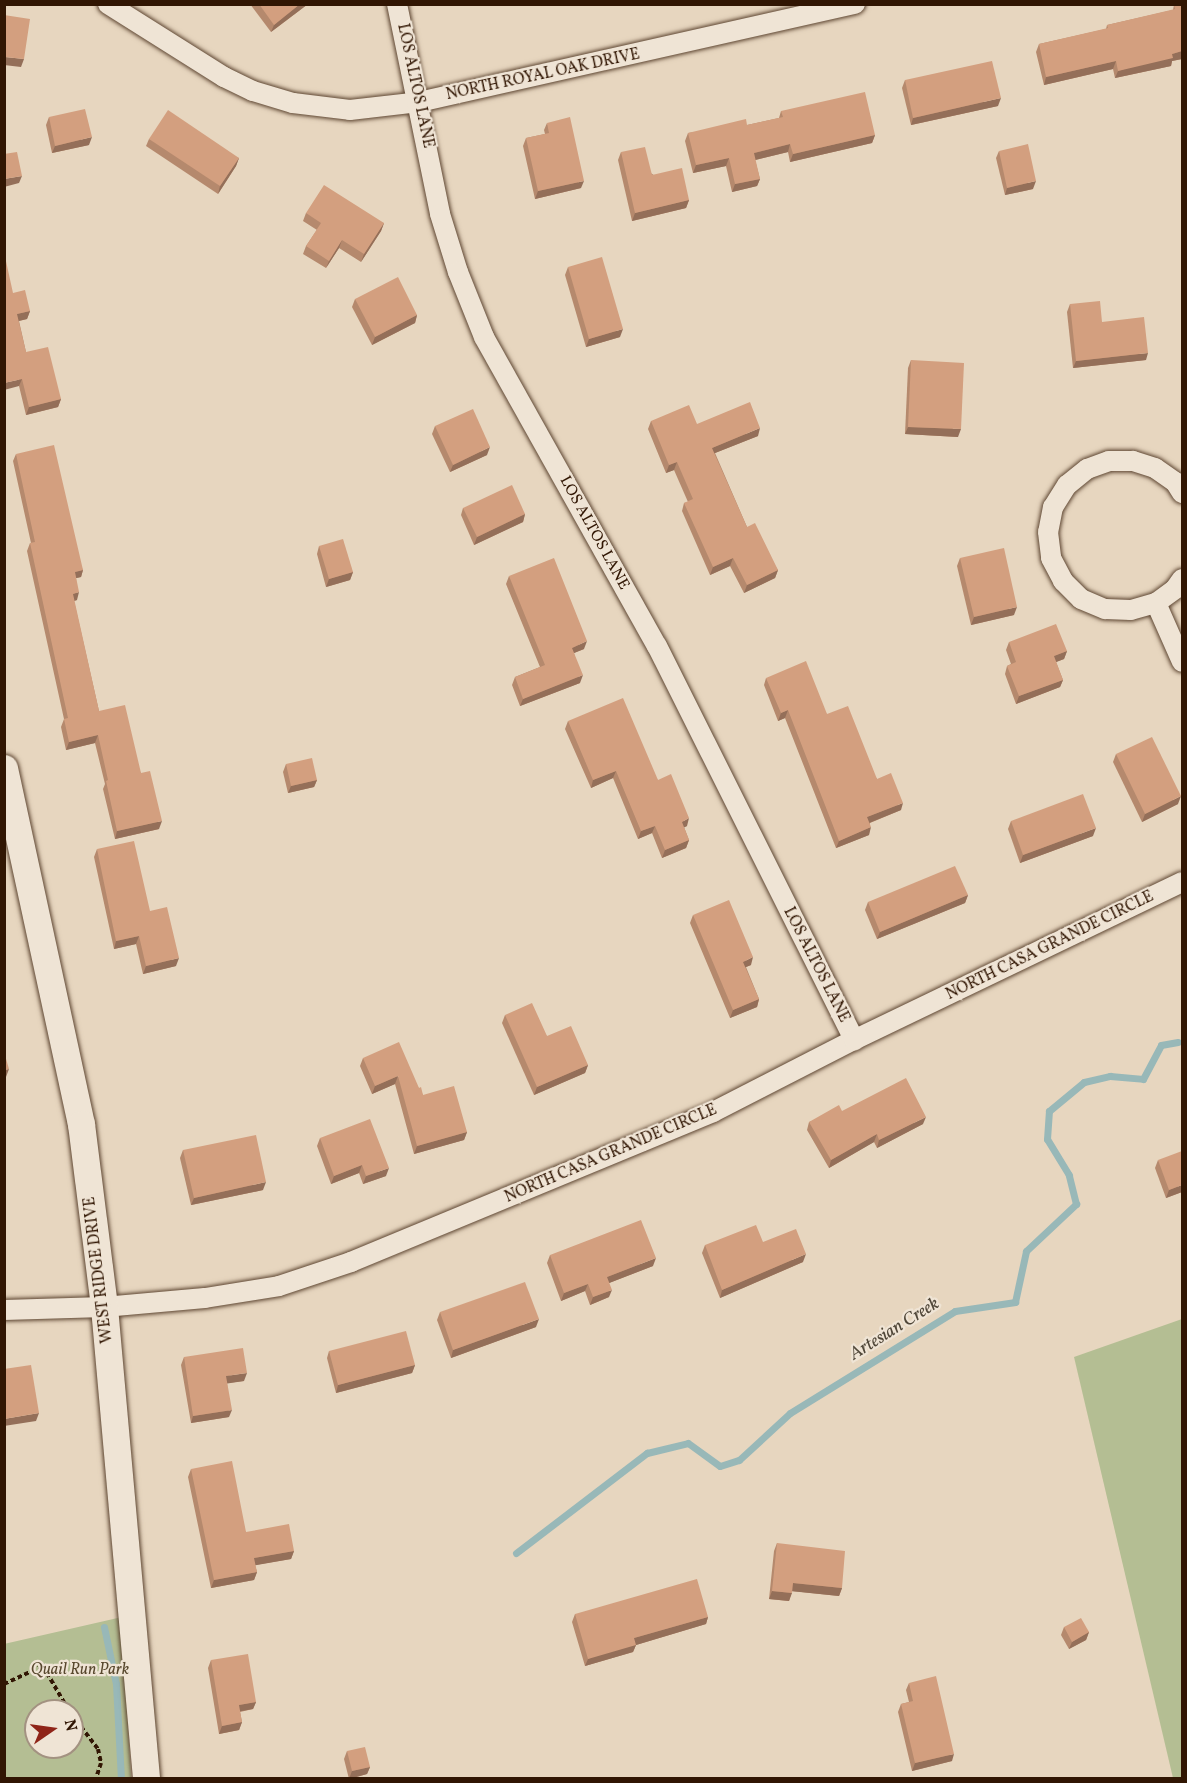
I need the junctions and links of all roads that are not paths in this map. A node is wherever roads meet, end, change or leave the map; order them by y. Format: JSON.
{"nodes":[{"id":1,"x":108,"y":4,"type":"edge"},
{"id":2,"x":398,"y":4,"type":"edge"},
{"id":3,"x":855,"y":4,"type":"edge"},
{"id":4,"x":419,"y":102,"type":"junction"},
{"id":5,"x":1182,"y":493,"type":"edge"},
{"id":6,"x":1182,"y":579,"type":"edge"},
{"id":7,"x":1156,"y":603,"type":"junction"},
{"id":8,"x":1182,"y":662,"type":"edge"},
{"id":9,"x":4,"y":768,"type":"edge"},
{"id":10,"x":1182,"y":882,"type":"edge"},
{"id":11,"x":854,"y":1040,"type":"junction"},
{"id":12,"x":104,"y":1307,"type":"junction"},
{"id":13,"x":4,"y":1310,"type":"edge"},
{"id":14,"x":146,"y":1779,"type":"edge"}],
"edges":[{"from":1,"to":4,"type":"street","name":"NORTH ROYAL OAK DRIVE"},
{"from":2,"to":4,"type":"street","name":"LOS ALTOS LANE"},
{"from":3,"to":4,"type":"street","name":"NORTH ROYAL OAK DRIVE"},
{"from":4,"to":11,"type":"street","name":"LOS ALTOS LANE"},
{"from":5,"to":7,"type":"street"},
{"from":6,"to":7,"type":"street"},
{"from":7,"to":8,"type":"street"},
{"from":9,"to":12,"type":"street","name":"WEST RIDGE DRIVE"},
{"from":10,"to":11,"type":"street","name":"NORTH CASA GRANDE CIRCLE"},
{"from":11,"to":12,"type":"street","name":"NORTH CASA GRANDE CIRCLE"},
{"from":12,"to":13,"type":"street","name":"NORTH CASA GRANDE CIRCLE"},
{"from":12,"to":14,"type":"street","name":"WEST RIDGE DRIVE"}]}
